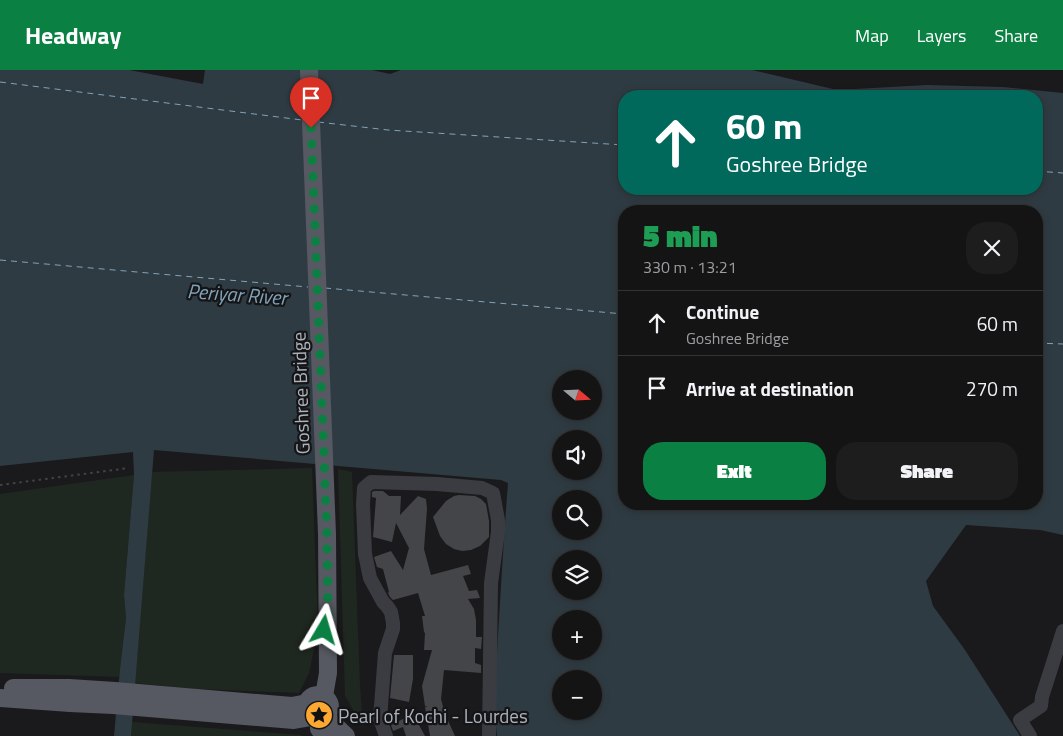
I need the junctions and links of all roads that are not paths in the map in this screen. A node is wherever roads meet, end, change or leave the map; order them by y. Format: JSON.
{"nodes":[{"id":1,"x":309,"y":70,"type":"edge"},
{"id":2,"x":1063,"y":631,"type":"edge"},
{"id":3,"x":0,"y":687,"type":"edge"},
{"id":4,"x":0,"y":698,"type":"edge"},
{"id":5,"x":114,"y":698,"type":"junction"},
{"id":6,"x":317,"y":717,"type":"edge"},
{"id":7,"x":346,"y":736,"type":"edge"},
{"id":8,"x":386,"y":736,"type":"edge"},
{"id":9,"x":489,"y":736,"type":"edge"},
{"id":10,"x":1030,"y":736,"type":"edge"}],
"edges":[{"from":1,"to":6,"type":"main road","name":"Goshree Bridge"},
{"from":2,"to":10,"type":"street"},
{"from":3,"to":5,"type":"main road"},
{"from":4,"to":5,"type":"main road"},
{"from":5,"to":6,"type":"main road"},
{"from":6,"to":7,"type":"main road"},
{"from":8,"to":9,"type":"street"}]}
